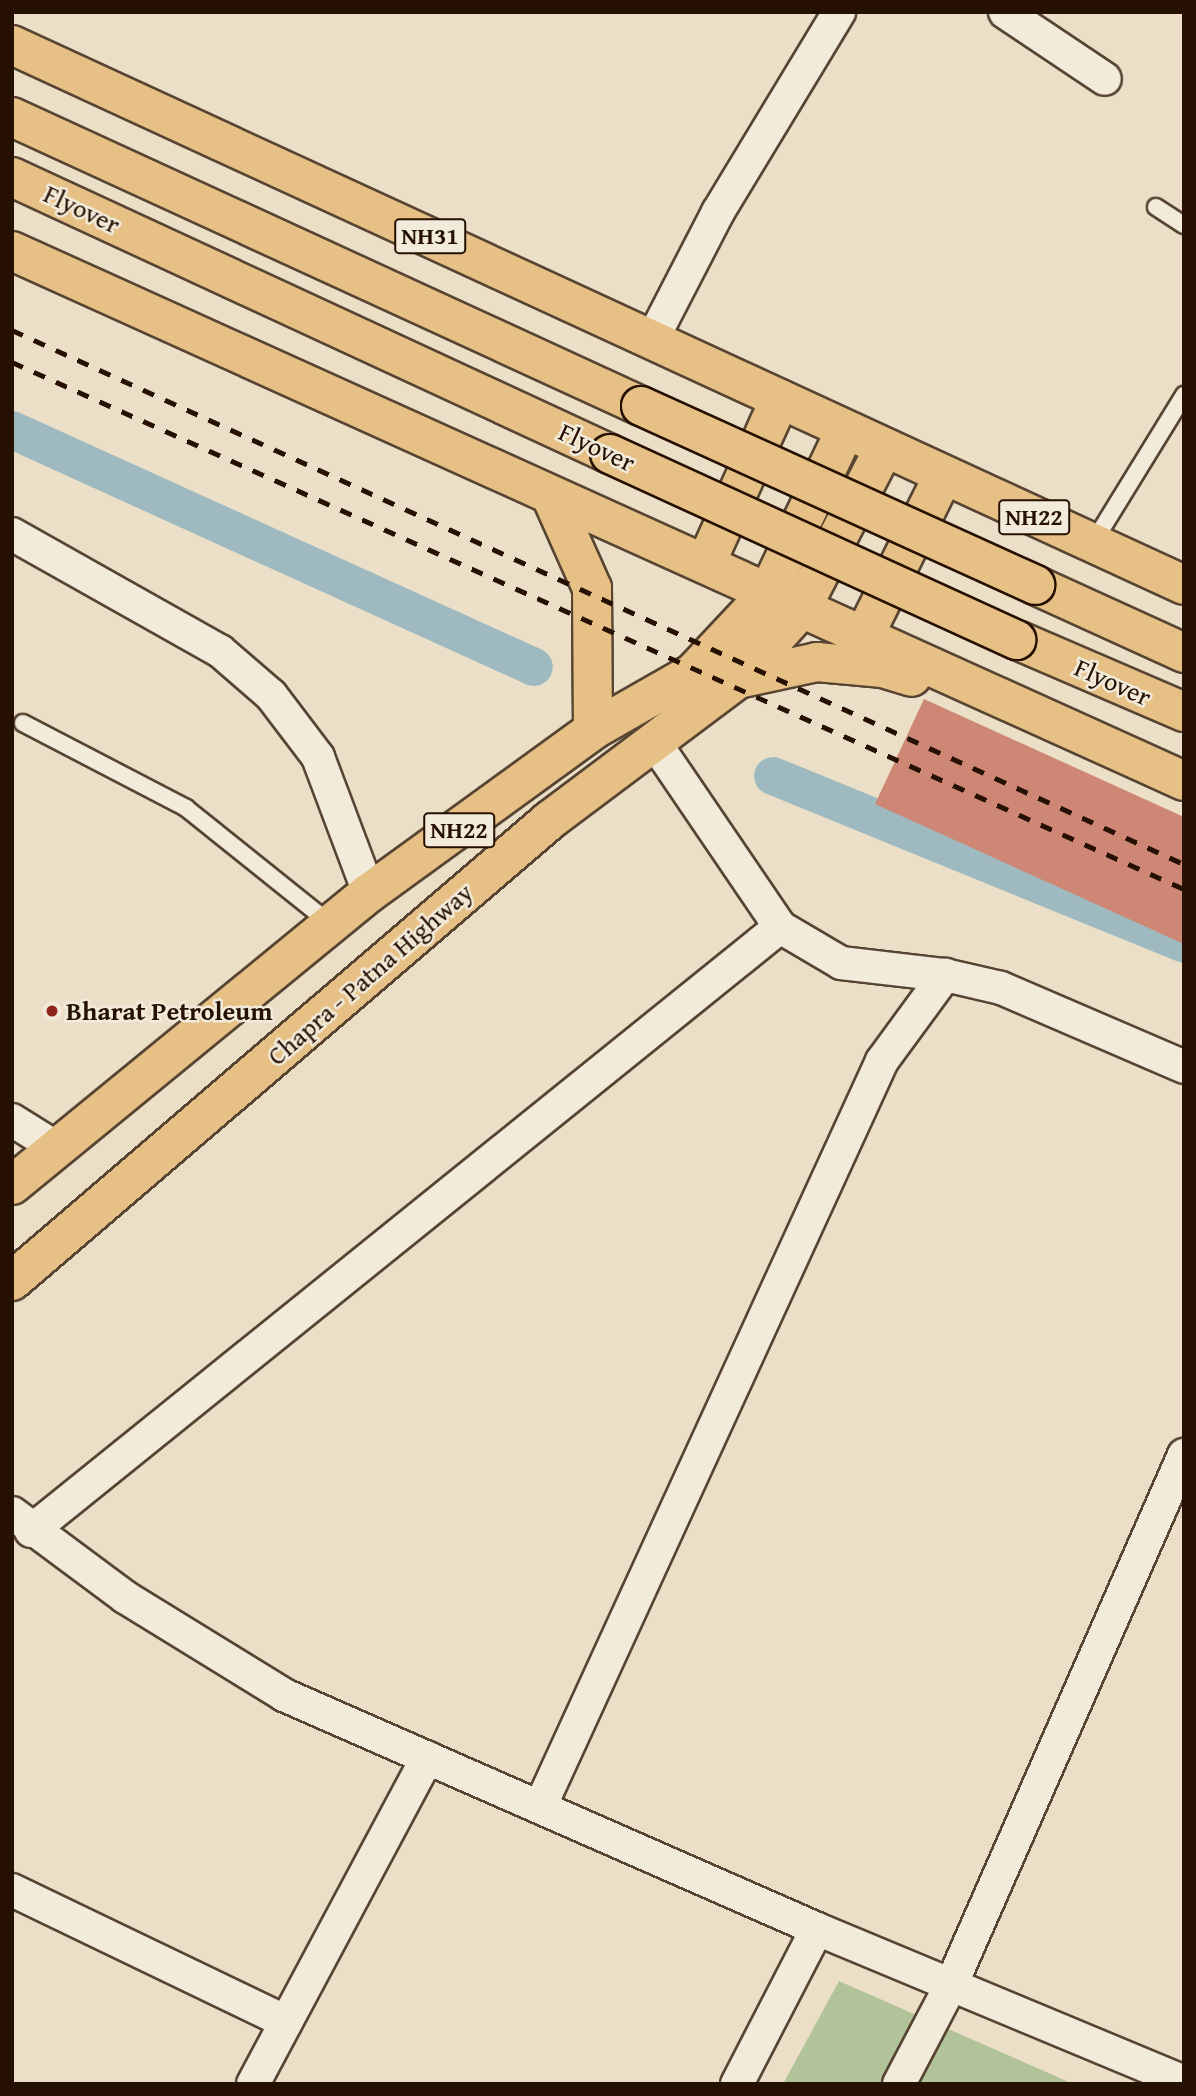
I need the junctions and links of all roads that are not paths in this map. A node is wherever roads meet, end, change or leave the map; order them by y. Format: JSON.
{"nodes":[{"id":1,"x":839,"y":12,"type":"edge"},
{"id":2,"x":1005,"y":12,"type":"edge"},
{"id":3,"x":12,"y":45,"type":"edge"},
{"id":4,"x":1105,"y":79,"type":"dead end"},
{"id":5,"x":12,"y":117,"type":"edge"},
{"id":6,"x":12,"y":177,"type":"edge"},
{"id":7,"x":1156,"y":208,"type":"dead end"},
{"id":8,"x":1184,"y":225,"type":"edge"},
{"id":9,"x":12,"y":251,"type":"edge"},
{"id":10,"x":653,"y":338,"type":"junction"},
{"id":11,"x":1184,"y":395,"type":"edge"},
{"id":12,"x":780,"y":399,"type":"junction"},
{"id":13,"x":845,"y":431,"type":"junction"},
{"id":14,"x":884,"y":450,"type":"junction"},
{"id":15,"x":943,"y":475,"type":"junction"},
{"id":16,"x":551,"y":496,"type":"junction"},
{"id":17,"x":12,"y":534,"type":"edge"},
{"id":18,"x":1093,"y":543,"type":"junction"},
{"id":19,"x":706,"y":563,"type":"junction"},
{"id":20,"x":1184,"y":585,"type":"edge"},
{"id":21,"x":795,"y":595,"type":"junction"},
{"id":22,"x":864,"y":636,"type":"junction"},
{"id":23,"x":1184,"y":653,"type":"edge"},
{"id":24,"x":738,"y":680,"type":"junction"},
{"id":25,"x":1184,"y":712,"type":"edge"},
{"id":26,"x":23,"y":723,"type":"dead end"},
{"id":27,"x":593,"y":730,"type":"junction"},
{"id":28,"x":1074,"y":730,"type":"junction"},
{"id":29,"x":655,"y":743,"type":"junction"},
{"id":30,"x":1184,"y":781,"type":"edge"},
{"id":31,"x":369,"y":893,"type":"junction"},
{"id":32,"x":331,"y":924,"type":"junction"},
{"id":33,"x":780,"y":927,"type":"junction"},
{"id":34,"x":944,"y":975,"type":"junction"},
{"id":35,"x":1184,"y":1067,"type":"edge"},
{"id":36,"x":12,"y":1119,"type":"edge"},
{"id":37,"x":57,"y":1148,"type":"junction"},
{"id":38,"x":12,"y":1185,"type":"edge"},
{"id":39,"x":12,"y":1281,"type":"edge"},
{"id":40,"x":1184,"y":1455,"type":"edge"},
{"id":41,"x":22,"y":1522,"type":"edge"},
{"id":42,"x":427,"y":1758,"type":"junction"},
{"id":43,"x":540,"y":1807,"type":"junction"},
{"id":44,"x":12,"y":1890,"type":"edge"},
{"id":45,"x":817,"y":1929,"type":"junction"},
{"id":46,"x":952,"y":1983,"type":"junction"},
{"id":47,"x":286,"y":2022,"type":"junction"},
{"id":48,"x":1119,"y":2071,"type":"edge"},
{"id":49,"x":1184,"y":2082,"type":"edge"},
{"id":50,"x":253,"y":2084,"type":"edge"},
{"id":51,"x":737,"y":2084,"type":"edge"},
{"id":52,"x":899,"y":2084,"type":"edge"}],
"edges":[{"from":1,"to":10,"type":"street"},
{"from":2,"to":4,"type":"street"},
{"from":3,"to":10,"type":"highway","number":"NH31"},
{"from":5,"to":23,"type":"highway","name":"Flyover","bridge":true},
{"from":6,"to":25,"type":"highway","name":"Flyover","bridge":true},
{"from":7,"to":8,"type":"lane"},
{"from":9,"to":16,"type":"highway"},
{"from":10,"to":12,"type":"highway","number":"NH31"},
{"from":11,"to":18,"type":"lane"},
{"from":12,"to":13,"type":"highway","number":"NH31"},
{"from":12,"to":19,"type":"highway"},
{"from":13,"to":14,"type":"highway","number":"NH31"},
{"from":13,"to":21,"type":"highway","name":"Chapra - Patna Highway","number":"NH22"},
{"from":14,"to":15,"type":"highway","number":"NH22"},
{"from":14,"to":21,"type":"highway","number":"NH22"},
{"from":15,"to":18,"type":"highway","number":"NH22"},
{"from":15,"to":22,"type":"highway"},
{"from":16,"to":19,"type":"highway"},
{"from":16,"to":27,"type":"highway"},
{"from":17,"to":31,"type":"street"},
{"from":18,"to":20,"type":"highway","number":"NH22"},
{"from":19,"to":21,"type":"highway"},
{"from":21,"to":22,"type":"highway"},
{"from":21,"to":24,"type":"highway"},
{"from":21,"to":27,"type":"highway","name":"Chapra - Patna Highway","number":"NH22"},
{"from":22,"to":28,"type":"highway"},
{"from":24,"to":28,"type":"highway","number":"NH22"},
{"from":24,"to":29,"type":"highway","name":"Chapra - Patna Highway","number":"NH22"},
{"from":26,"to":32,"type":"lane"},
{"from":27,"to":31,"type":"highway","name":"Chapra - Patna Highway","number":"NH22"},
{"from":28,"to":30,"type":"highway","number":"NH22"},
{"from":29,"to":33,"type":"street"},
{"from":29,"to":39,"type":"highway","name":"Chapra - Patna Highway","number":"NH22"},
{"from":31,"to":32,"type":"highway","name":"Chapra - Patna Highway","number":"NH22"},
{"from":32,"to":37,"type":"highway","name":"Chapra - Patna Highway","number":"NH22"},
{"from":33,"to":34,"type":"street"},
{"from":33,"to":41,"type":"street"},
{"from":34,"to":35,"type":"street"},
{"from":34,"to":43,"type":"street"},
{"from":36,"to":37,"type":"street"},
{"from":37,"to":38,"type":"highway","name":"Chapra - Patna Highway","number":"NH22"},
{"from":40,"to":46,"type":"street"},
{"from":41,"to":42,"type":"street"},
{"from":42,"to":43,"type":"street"},
{"from":42,"to":47,"type":"street"},
{"from":43,"to":45,"type":"street"},
{"from":44,"to":47,"type":"street"},
{"from":45,"to":46,"type":"street"},
{"from":45,"to":51,"type":"street"},
{"from":46,"to":48,"type":"street"},
{"from":46,"to":52,"type":"street"},
{"from":47,"to":50,"type":"street"},
{"from":48,"to":49,"type":"street"}]}
